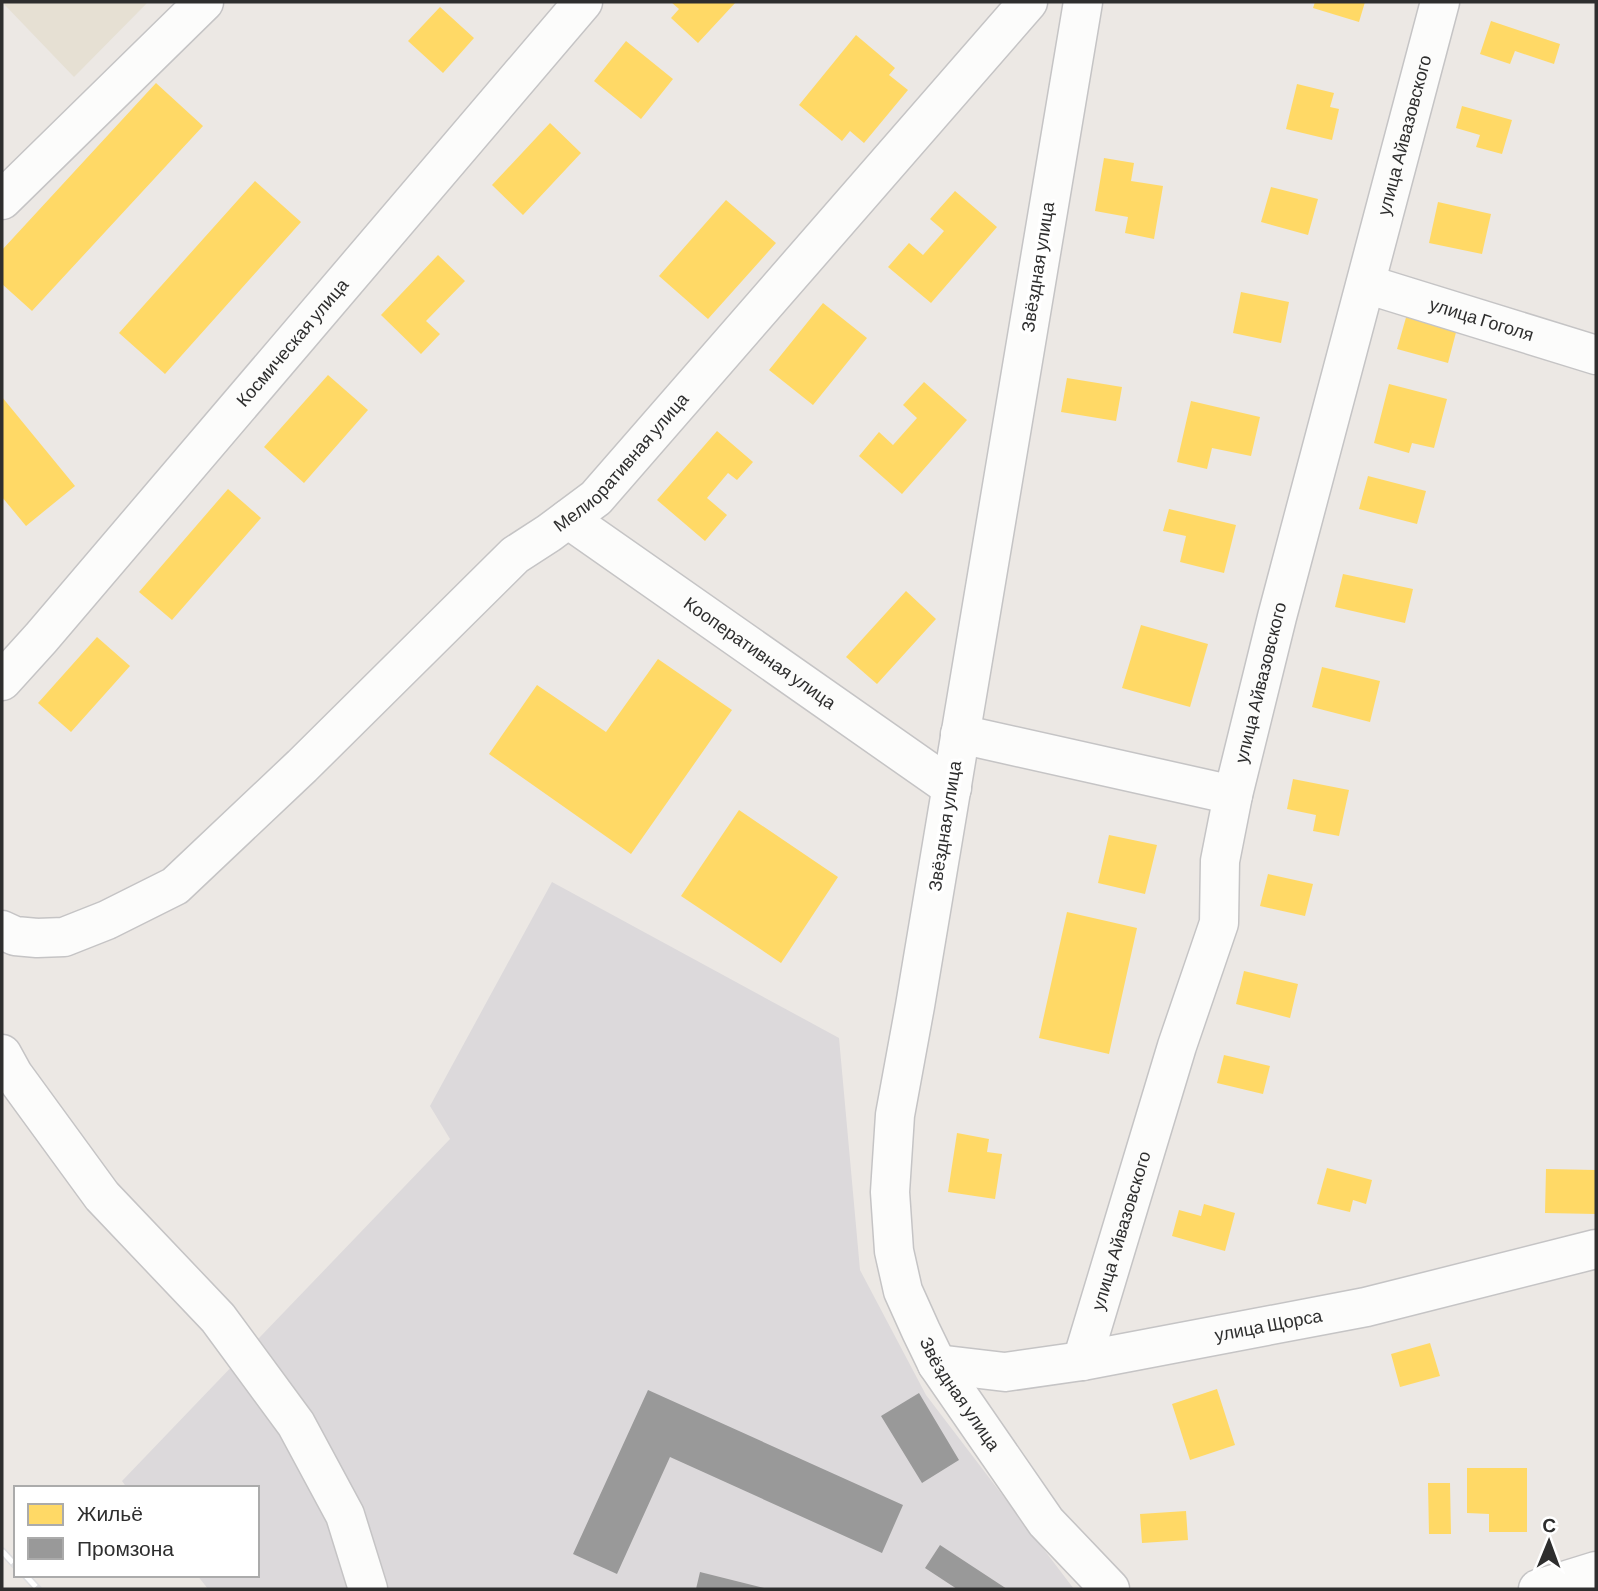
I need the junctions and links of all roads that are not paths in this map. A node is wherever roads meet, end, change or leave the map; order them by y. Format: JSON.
{"nodes":[{"id":1,"x":205,"y":2,"type":"edge"},
{"id":2,"x":583,"y":2,"type":"edge"},
{"id":3,"x":1028,"y":2,"type":"edge"},
{"id":4,"x":1083,"y":2,"type":"edge"},
{"id":5,"x":1440,"y":2,"type":"edge"},
{"id":6,"x":2,"y":200,"type":"edge"},
{"id":7,"x":1366,"y":284,"type":"junction"},
{"id":8,"x":1596,"y":355,"type":"edge"},
{"id":9,"x":568,"y":519,"type":"junction"},
{"id":10,"x":2,"y":681,"type":"edge"},
{"id":11,"x":960,"y":734,"type":"junction"},
{"id":12,"x":951,"y":788,"type":"junction"},
{"id":13,"x":1233,"y":795,"type":"junction"},
{"id":14,"x":2,"y":930,"type":"edge"},
{"id":15,"x":2,"y":1054,"type":"edge"},
{"id":16,"x":1596,"y":1249,"type":"edge"},
{"id":17,"x":1082,"y":1361,"type":"junction"},
{"id":18,"x":937,"y":1364,"type":"junction"},
{"id":19,"x":1596,"y":1571,"type":"edge"},
{"id":20,"x":368,"y":1589,"type":"edge"},
{"id":21,"x":1110,"y":1589,"type":"edge"},
{"id":22,"x":1538,"y":1589,"type":"edge"}],
"edges":[{"from":1,"to":6,"type":"street"},
{"from":2,"to":10,"type":"street","name":"Космическая улица"},
{"from":3,"to":9,"type":"street","name":"Мелиоративная улица"},
{"from":4,"to":11,"type":"street","name":"Звёздная улица"},
{"from":5,"to":7,"type":"street","name":"улица Айвазовского"},
{"from":7,"to":8,"type":"street","name":"улица Гоголя"},
{"from":7,"to":13,"type":"street","name":"улица Айвазовского"},
{"from":9,"to":12,"type":"street","name":"Кооперативная улица"},
{"from":9,"to":14,"type":"street","name":"Мелиоративная улица"},
{"from":11,"to":12,"type":"street","name":"Звёздная улица"},
{"from":11,"to":13,"type":"street"},
{"from":12,"to":18,"type":"street","name":"Звёздная улица"},
{"from":13,"to":17,"type":"street","name":"улица Айвазовского"},
{"from":15,"to":20,"type":"street"},
{"from":16,"to":17,"type":"street","name":"улица Щорса"},
{"from":17,"to":18,"type":"street","name":"улица Щорса"},
{"from":18,"to":21,"type":"street","name":"Звёздная улица"},
{"from":19,"to":22,"type":"street"}]}
